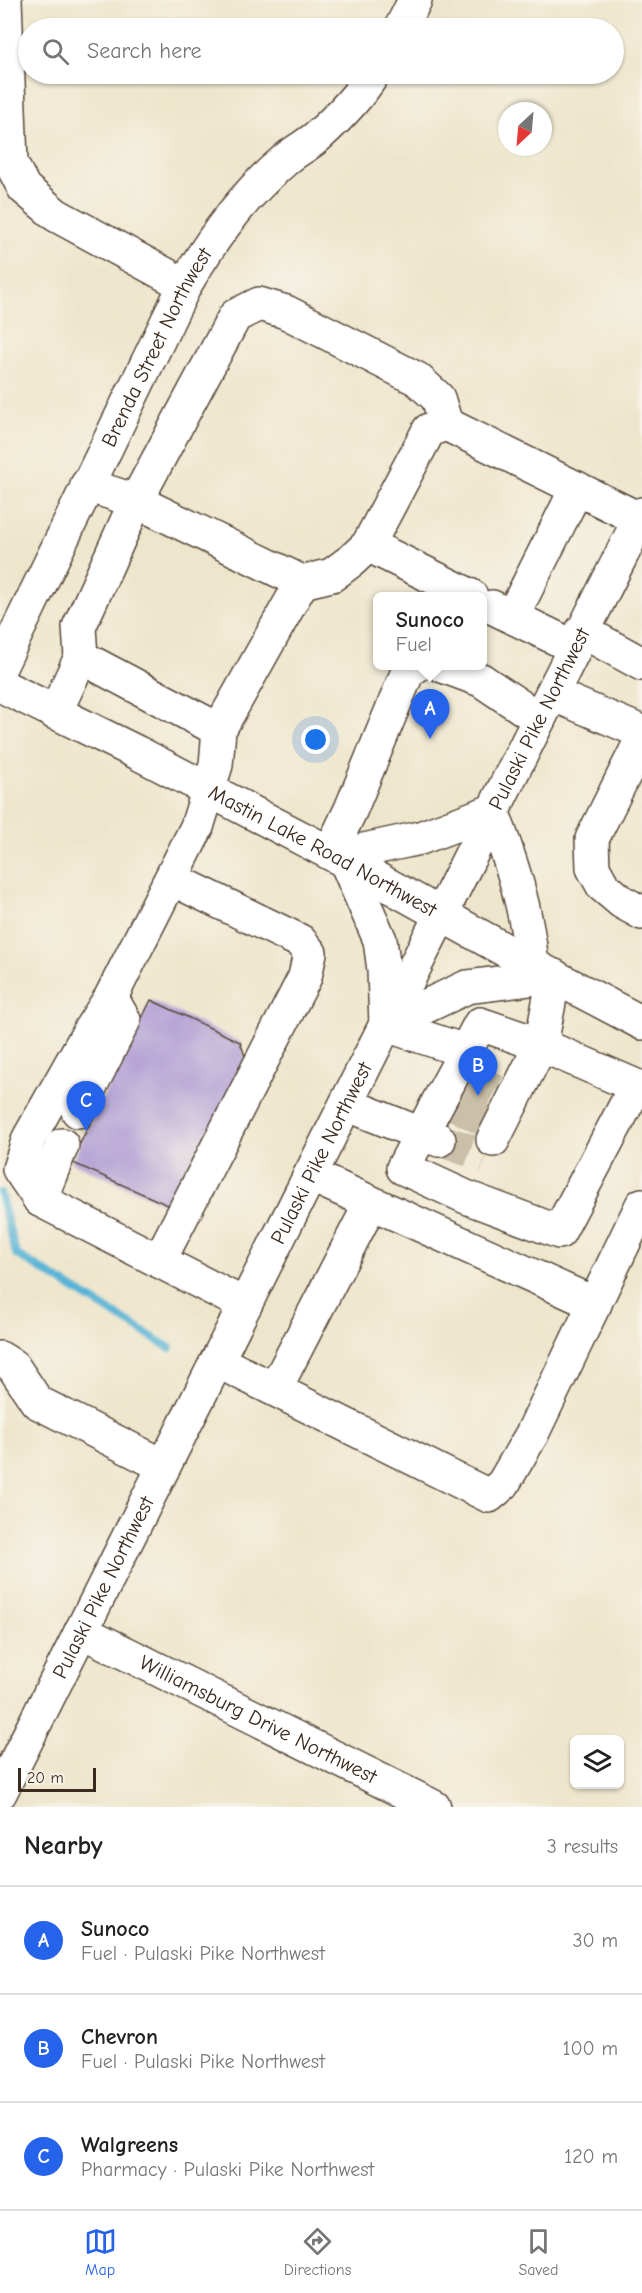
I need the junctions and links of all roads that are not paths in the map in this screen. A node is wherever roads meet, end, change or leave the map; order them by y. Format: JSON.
{"nodes":[{"id":1,"x":5,"y":0,"type":"edge"},
{"id":2,"x":415,"y":0,"type":"edge"},
{"id":3,"x":406,"y":18,"type":"edge"},
{"id":4,"x":365,"y":84,"type":"edge"},
{"id":5,"x":185,"y":285,"type":"junction"},
{"id":6,"x":446,"y":424,"type":"junction"},
{"id":7,"x":87,"y":485,"type":"junction"},
{"id":8,"x":577,"y":488,"type":"junction"},
{"id":9,"x":136,"y":501,"type":"junction"},
{"id":10,"x":641,"y":517,"type":"edge"},
{"id":11,"x":368,"y":545,"type":"junction"},
{"id":12,"x":302,"y":582,"type":"junction"},
{"id":13,"x":461,"y":592,"type":"edge"},
{"id":14,"x":487,"y":604,"type":"edge"},
{"id":15,"x":512,"y":617,"type":"junction"},
{"id":16,"x":578,"y":639,"type":"junction"},
{"id":17,"x":81,"y":657,"type":"junction"},
{"id":18,"x":642,"y":664,"type":"edge"},
{"id":19,"x":0,"y":667,"type":"edge"},
{"id":20,"x":410,"y":670,"type":"edge"},
{"id":21,"x":454,"y":670,"type":"edge"},
{"id":22,"x":0,"y":685,"type":"edge"},
{"id":23,"x":546,"y":706,"type":"junction"},
{"id":24,"x":55,"y":713,"type":"junction"},
{"id":25,"x":219,"y":730,"type":"junction"},
{"id":26,"x":642,"y":732,"type":"edge"},
{"id":27,"x":642,"y":739,"type":"edge"},
{"id":28,"x":207,"y":790,"type":"junction"},
{"id":29,"x":492,"y":811,"type":"junction"},
{"id":30,"x":338,"y":857,"type":"junction"},
{"id":31,"x":172,"y":879,"type":"junction"},
{"id":32,"x":642,"y":913,"type":"edge"},
{"id":33,"x":441,"y":915,"type":"junction"},
{"id":34,"x":543,"y":970,"type":"junction"},
{"id":35,"x":111,"y":997,"type":"junction"},
{"id":36,"x":642,"y":1023,"type":"edge"},
{"id":37,"x":386,"y":1025,"type":"junction"},
{"id":38,"x":541,"y":1045,"type":"junction"},
{"id":39,"x":477,"y":1098,"type":"junction"},
{"id":40,"x":346,"y":1104,"type":"junction"},
{"id":41,"x":78,"y":1111,"type":"dead end"},
{"id":42,"x":430,"y":1137,"type":"junction"},
{"id":43,"x":62,"y":1145,"type":"dead end"},
{"id":44,"x":310,"y":1175,"type":"junction"},
{"id":45,"x":40,"y":1200,"type":"junction"},
{"id":46,"x":371,"y":1203,"type":"junction"},
{"id":47,"x":642,"y":1205,"type":"edge"},
{"id":48,"x":159,"y":1261,"type":"junction"},
{"id":49,"x":595,"y":1304,"type":"junction"},
{"id":50,"x":245,"y":1305,"type":"junction"},
{"id":51,"x":0,"y":1358,"type":"edge"},
{"id":52,"x":217,"y":1361,"type":"junction"},
{"id":53,"x":275,"y":1389,"type":"junction"},
{"id":54,"x":164,"y":1466,"type":"junction"},
{"id":55,"x":81,"y":1631,"type":"junction"},
{"id":56,"x":0,"y":1793,"type":"edge"},
{"id":57,"x":434,"y":1807,"type":"edge"}],
"edges":[{"from":1,"to":5,"type":"street"},
{"from":2,"to":3,"type":"street"},
{"from":4,"to":5,"type":"street","name":"Brenda Street Northwest"},
{"from":5,"to":7,"type":"street","name":"Brenda Street Northwest"},
{"from":6,"to":8,"type":"street"},
{"from":6,"to":9,"type":"street"},
{"from":6,"to":11,"type":"street"},
{"from":7,"to":9,"type":"street"},
{"from":7,"to":19,"type":"street","name":"Brenda Street Northwest"},
{"from":8,"to":10,"type":"street"},
{"from":8,"to":15,"type":"street"},
{"from":9,"to":12,"type":"street"},
{"from":9,"to":17,"type":"street"},
{"from":10,"to":16,"type":"street","name":"Pulaski Pike Northwest"},
{"from":11,"to":12,"type":"street"},
{"from":11,"to":13,"type":"street"},
{"from":12,"to":25,"type":"street"},
{"from":14,"to":15,"type":"street"},
{"from":15,"to":16,"type":"street"},
{"from":16,"to":18,"type":"street"},
{"from":16,"to":23,"type":"street","name":"Pulaski Pike Northwest"},
{"from":17,"to":24,"type":"street"},
{"from":17,"to":25,"type":"street"},
{"from":20,"to":30,"type":"street"},
{"from":21,"to":23,"type":"street"},
{"from":22,"to":24,"type":"street","name":"Mastin Lake Road Northwest"},
{"from":23,"to":26,"type":"street"},
{"from":23,"to":29,"type":"street","name":"Pulaski Pike Northwest"},
{"from":24,"to":28,"type":"street","name":"Mastin Lake Road Northwest"},
{"from":25,"to":28,"type":"street"},
{"from":27,"to":32,"type":"street"},
{"from":28,"to":30,"type":"street","name":"Mastin Lake Road Northwest"},
{"from":28,"to":31,"type":"street"},
{"from":29,"to":30,"type":"street"},
{"from":29,"to":33,"type":"street","name":"Pulaski Pike Northwest"},
{"from":29,"to":34,"type":"street"},
{"from":30,"to":33,"type":"street","name":"Mastin Lake Road Northwest"},
{"from":30,"to":37,"type":"street"},
{"from":31,"to":35,"type":"street"},
{"from":31,"to":48,"type":"street"},
{"from":33,"to":34,"type":"street","name":"Mastin Lake Road Northwest"},
{"from":33,"to":37,"type":"street","name":"Pulaski Pike Northwest"},
{"from":34,"to":36,"type":"street","name":"Mastin Lake Road Northwest"},
{"from":34,"to":37,"type":"street"},
{"from":34,"to":38,"type":"street"},
{"from":35,"to":41,"type":"street"},
{"from":35,"to":45,"type":"street"},
{"from":37,"to":39,"type":"street"},
{"from":37,"to":40,"type":"street","name":"Pulaski Pike Northwest"},
{"from":38,"to":39,"type":"street"},
{"from":38,"to":39,"type":"street"},
{"from":38,"to":42,"type":"street"},
{"from":39,"to":42,"type":"street"},
{"from":40,"to":42,"type":"street"},
{"from":40,"to":44,"type":"street","name":"Pulaski Pike Northwest"},
{"from":43,"to":45,"type":"street"},
{"from":44,"to":46,"type":"street"},
{"from":44,"to":50,"type":"street","name":"Pulaski Pike Northwest"},
{"from":45,"to":48,"type":"street"},
{"from":46,"to":49,"type":"street"},
{"from":46,"to":53,"type":"street"},
{"from":47,"to":49,"type":"street"},
{"from":48,"to":50,"type":"street"},
{"from":49,"to":53,"type":"street"},
{"from":50,"to":52,"type":"street","name":"Pulaski Pike Northwest"},
{"from":51,"to":54,"type":"street"},
{"from":52,"to":53,"type":"street"},
{"from":52,"to":54,"type":"street","name":"Pulaski Pike Northwest"},
{"from":54,"to":55,"type":"street","name":"Pulaski Pike Northwest"},
{"from":55,"to":56,"type":"street","name":"Pulaski Pike Northwest"},
{"from":55,"to":57,"type":"street","name":"Williamsburg Drive Northwest"}]}
